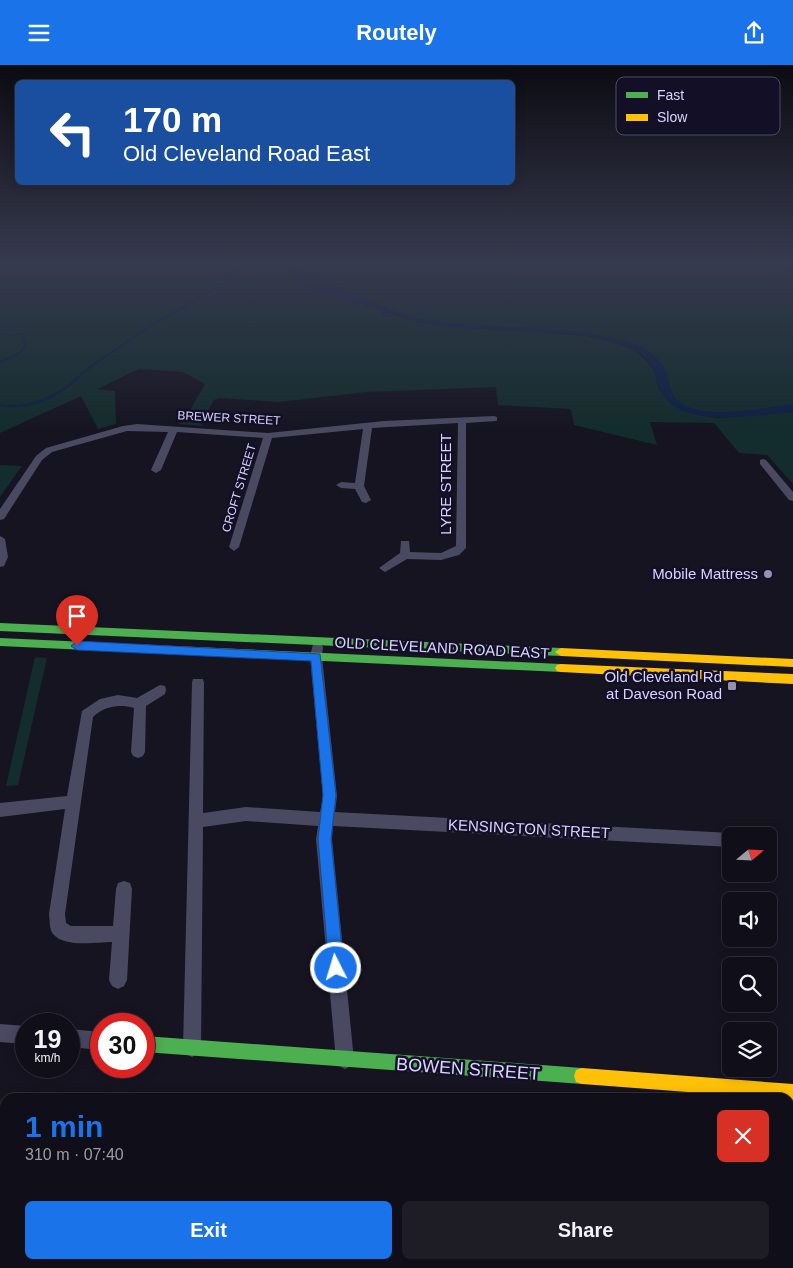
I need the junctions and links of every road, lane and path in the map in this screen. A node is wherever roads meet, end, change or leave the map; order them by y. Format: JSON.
{"nodes":[{"id":1,"x":494,"y":419,"type":"dead end"},
{"id":2,"x":462,"y":421,"type":"junction"},
{"id":3,"x":368,"y":425,"type":"junction"},
{"id":4,"x":174,"y":429,"type":"junction"},
{"id":5,"x":268,"y":436,"type":"junction"},
{"id":6,"x":763,"y":462,"type":"dead end"},
{"id":7,"x":156,"y":470,"type":"dead end"},
{"id":8,"x":341,"y":485,"type":"dead end"},
{"id":9,"x":359,"y":486,"type":"junction"},
{"id":10,"x":793,"y":498,"type":"edge"},
{"id":11,"x":366,"y":500,"type":"dead end"},
{"id":12,"x":0,"y":517,"type":"edge"},
{"id":13,"x":0,"y":539,"type":"edge"},
{"id":14,"x":234,"y":547,"type":"dead end"},
{"id":15,"x":0,"y":563,"type":"edge"},
{"id":16,"x":385,"y":568,"type":"dead end"},
{"id":17,"x":0,"y":627,"type":"edge"},
{"id":18,"x":0,"y":642,"type":"edge"},
{"id":19,"x":317,"y":649,"type":"junction"},
{"id":20,"x":793,"y":663,"type":"edge"},
{"id":21,"x":793,"y":679,"type":"edge"},
{"id":22,"x":198,"y":683,"type":"dead end"},
{"id":23,"x":160,"y":690,"type":"dead end"},
{"id":24,"x":139,"y":704,"type":"junction"},
{"id":25,"x":138,"y":752,"type":"dead end"},
{"id":26,"x":73,"y":802,"type":"junction"},
{"id":27,"x":0,"y":810,"type":"edge"},
{"id":28,"x":326,"y":820,"type":"junction"},
{"id":29,"x":196,"y":821,"type":"junction"},
{"id":30,"x":722,"y":840,"type":"edge"},
{"id":31,"x":124,"y":889,"type":"dead end"},
{"id":32,"x":121,"y":934,"type":"junction"},
{"id":33,"x":118,"y":980,"type":"dead end"},
{"id":34,"x":0,"y":1033,"type":"edge"},
{"id":35,"x":15,"y":1034,"type":"edge"},
{"id":36,"x":155,"y":1045,"type":"edge"},
{"id":37,"x":192,"y":1048,"type":"junction"},
{"id":38,"x":345,"y":1060,"type":"junction"},
{"id":39,"x":793,"y":1091,"type":"edge"}],
"edges":[{"from":1,"to":2,"type":"street","name":"BREWER STREET"},
{"from":2,"to":3,"type":"street","name":"BREWER STREET"},
{"from":2,"to":16,"type":"street","name":"LYRE STREET"},
{"from":3,"to":5,"type":"street","name":"BREWER STREET"},
{"from":3,"to":9,"type":"street"},
{"from":4,"to":5,"type":"street","name":"BREWER STREET"},
{"from":4,"to":7,"type":"street"},
{"from":4,"to":12,"type":"street","name":"BREWER STREET"},
{"from":5,"to":14,"type":"street","name":"CROFT STREET"},
{"from":6,"to":10,"type":"street"},
{"from":8,"to":9,"type":"street"},
{"from":9,"to":11,"type":"street"},
{"from":13,"to":15,"type":"street"},
{"from":17,"to":19,"type":"main road","name":"OLD CLEVELAND ROAD EAST"},
{"from":18,"to":19,"type":"main road","name":"OLD CLEVELAND ROAD EAST"},
{"from":19,"to":20,"type":"main road","name":"OLD CLEVELAND ROAD EAST"},
{"from":19,"to":21,"type":"main road","name":"OLD CLEVELAND ROAD EAST"},
{"from":19,"to":28,"type":"street"},
{"from":22,"to":29,"type":"street"},
{"from":23,"to":24,"type":"street"},
{"from":24,"to":25,"type":"street"},
{"from":24,"to":26,"type":"street"},
{"from":26,"to":27,"type":"street"},
{"from":26,"to":32,"type":"street"},
{"from":28,"to":29,"type":"street","name":"KENSINGTON STREET"},
{"from":28,"to":30,"type":"street","name":"KENSINGTON STREET"},
{"from":28,"to":38,"type":"street"},
{"from":29,"to":37,"type":"street"},
{"from":31,"to":32,"type":"street"},
{"from":32,"to":33,"type":"street"},
{"from":34,"to":35,"type":"street"},
{"from":36,"to":37,"type":"main road","name":"BOWEN STREET"},
{"from":37,"to":38,"type":"main road","name":"BOWEN STREET"},
{"from":38,"to":39,"type":"main road","name":"BOWEN STREET"}]}
